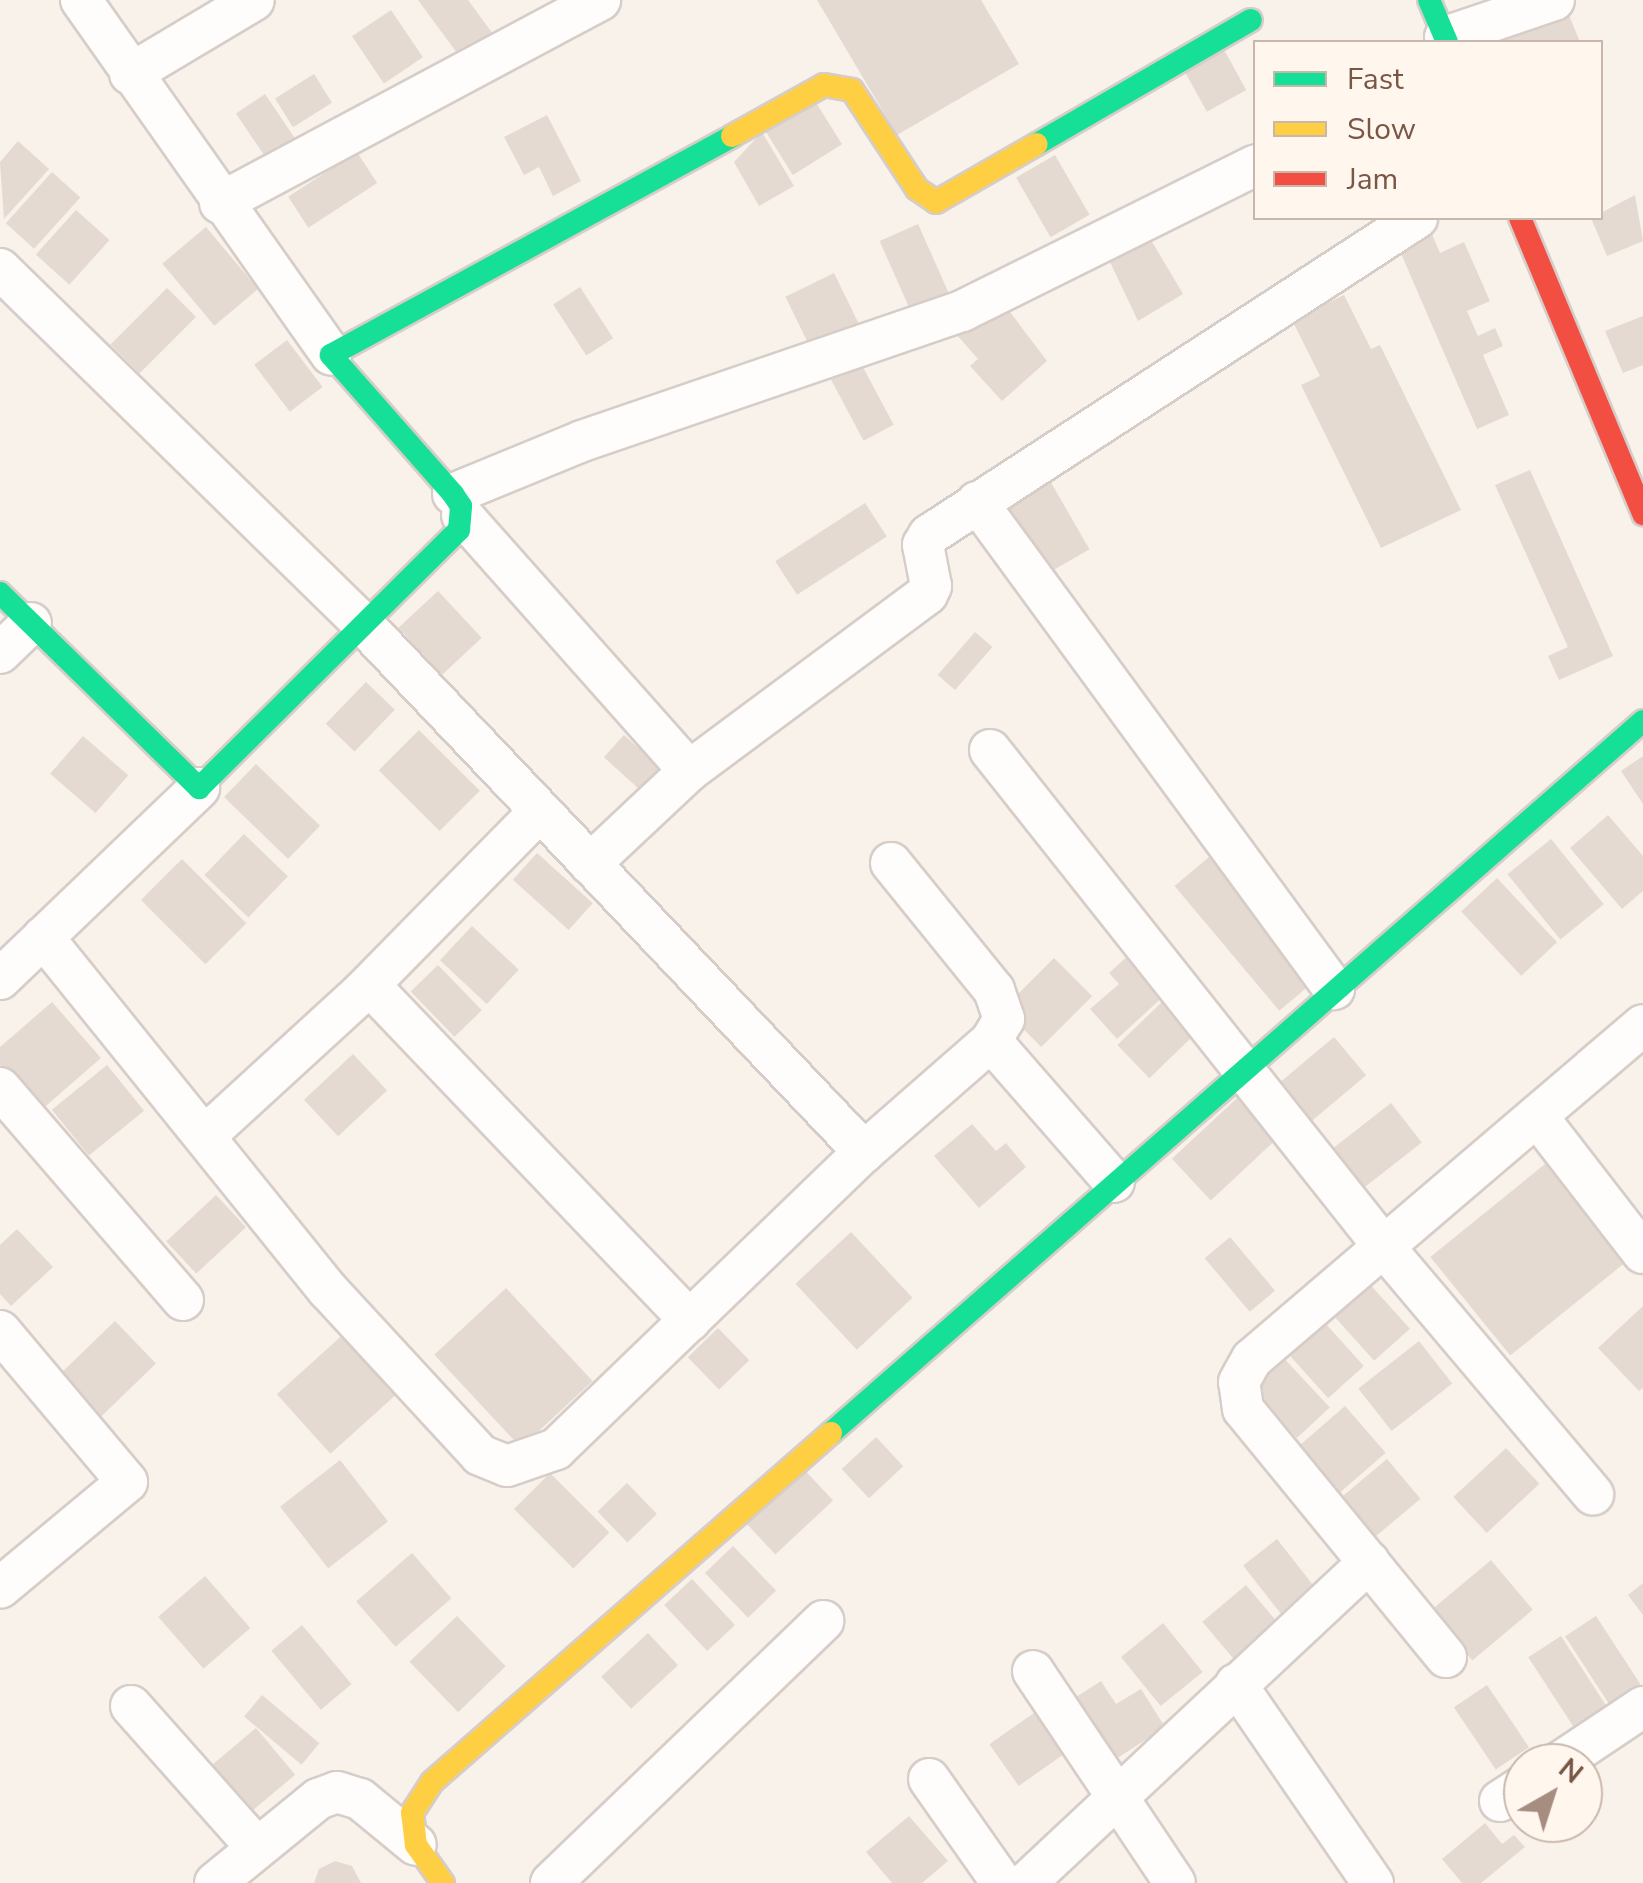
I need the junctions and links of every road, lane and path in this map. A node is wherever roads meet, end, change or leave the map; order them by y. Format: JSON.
{"nodes":[{"id":1,"x":81,"y":0,"type":"edge"},
{"id":2,"x":254,"y":0,"type":"edge"},
{"id":3,"x":600,"y":0,"type":"edge"},
{"id":4,"x":1430,"y":0,"type":"edge"},
{"id":5,"x":1554,"y":0,"type":"edge"},
{"id":6,"x":1252,"y":21,"type":"edge"},
{"id":7,"x":1446,"y":40,"type":"edge"},
{"id":8,"x":130,"y":74,"type":"junction"},
{"id":9,"x":1253,"y":166,"type":"edge"},
{"id":10,"x":220,"y":203,"type":"junction"},
{"id":11,"x":1415,"y":220,"type":"edge"},
{"id":12,"x":1521,"y":220,"type":"edge"},
{"id":13,"x":0,"y":269,"type":"edge"},
{"id":14,"x":331,"y":355,"type":"junction"},
{"id":15,"x":978,"y":502,"type":"junction"},
{"id":16,"x":457,"y":504,"type":"junction"},
{"id":17,"x":1643,"y":514,"type":"edge"},
{"id":18,"x":0,"y":593,"type":"edge"},
{"id":19,"x":31,"y":623,"type":"junction"},
{"id":20,"x":362,"y":624,"type":"junction"},
{"id":21,"x":0,"y":653,"type":"edge"},
{"id":22,"x":1643,"y":720,"type":"edge"},
{"id":23,"x":990,"y":750,"type":"dead end"},
{"id":24,"x":688,"y":770,"type":"junction"},
{"id":25,"x":199,"y":788,"type":"junction"},
{"id":26,"x":538,"y":812,"type":"junction"},
{"id":27,"x":890,"y":863,"type":"dead end"},
{"id":28,"x":590,"y":864,"type":"junction"},
{"id":29,"x":43,"y":936,"type":"junction"},
{"id":30,"x":0,"y":979,"type":"edge"},
{"id":31,"x":1334,"y":989,"type":"junction"},
{"id":32,"x":362,"y":992,"type":"junction"},
{"id":33,"x":1643,"y":1025,"type":"edge"},
{"id":34,"x":992,"y":1042,"type":"junction"},
{"id":35,"x":1245,"y":1068,"type":"junction"},
{"id":36,"x":0,"y":1088,"type":"edge"},
{"id":37,"x":1537,"y":1116,"type":"junction"},
{"id":38,"x":206,"y":1135,"type":"junction"},
{"id":39,"x":864,"y":1152,"type":"junction"},
{"id":40,"x":1114,"y":1182,"type":"junction"},
{"id":41,"x":1384,"y":1246,"type":"junction"},
{"id":42,"x":1643,"y":1253,"type":"edge"},
{"id":43,"x":183,"y":1300,"type":"dead end"},
{"id":44,"x":690,"y":1320,"type":"junction"},
{"id":45,"x":0,"y":1331,"type":"edge"},
{"id":46,"x":1593,"y":1494,"type":"dead end"},
{"id":47,"x":1369,"y":1562,"type":"junction"},
{"id":48,"x":0,"y":1588,"type":"edge"},
{"id":49,"x":823,"y":1621,"type":"dead end"},
{"id":50,"x":1446,"y":1657,"type":"dead end"},
{"id":51,"x":1033,"y":1671,"type":"dead end"},
{"id":52,"x":1236,"y":1684,"type":"junction"},
{"id":53,"x":131,"y":1706,"type":"dead end"},
{"id":54,"x":1643,"y":1707,"type":"edge"},
{"id":55,"x":1588,"y":1743,"type":"edge"},
{"id":56,"x":929,"y":1778,"type":"dead end"},
{"id":57,"x":1115,"y":1793,"type":"junction"},
{"id":58,"x":416,"y":1844,"type":"junction"},
{"id":59,"x":256,"y":1848,"type":"junction"},
{"id":60,"x":215,"y":1883,"type":"edge"},
{"id":61,"x":442,"y":1883,"type":"edge"},
{"id":62,"x":551,"y":1883,"type":"edge"},
{"id":63,"x":1002,"y":1883,"type":"edge"},
{"id":64,"x":1026,"y":1883,"type":"edge"},
{"id":65,"x":1175,"y":1883,"type":"edge"},
{"id":66,"x":1374,"y":1883,"type":"edge"}],
"edges":[{"from":1,"to":8,"type":"street"},
{"from":2,"to":8,"type":"street"},
{"from":3,"to":10,"type":"street"},
{"from":4,"to":7,"type":"street"},
{"from":5,"to":7,"type":"street"},
{"from":6,"to":14,"type":"street"},
{"from":8,"to":10,"type":"street"},
{"from":9,"to":16,"type":"street"},
{"from":10,"to":14,"type":"street"},
{"from":11,"to":15,"type":"street"},
{"from":12,"to":17,"type":"street"},
{"from":13,"to":20,"type":"street"},
{"from":14,"to":16,"type":"street"},
{"from":15,"to":24,"type":"street"},
{"from":15,"to":31,"type":"street"},
{"from":16,"to":20,"type":"street"},
{"from":16,"to":24,"type":"street"},
{"from":18,"to":19,"type":"street"},
{"from":19,"to":21,"type":"street"},
{"from":19,"to":25,"type":"street"},
{"from":20,"to":25,"type":"street"},
{"from":20,"to":26,"type":"street"},
{"from":22,"to":31,"type":"street"},
{"from":23,"to":35,"type":"street"},
{"from":24,"to":28,"type":"street"},
{"from":25,"to":29,"type":"street"},
{"from":26,"to":28,"type":"street"},
{"from":26,"to":32,"type":"street"},
{"from":27,"to":34,"type":"street"},
{"from":28,"to":39,"type":"street"},
{"from":29,"to":30,"type":"street"},
{"from":29,"to":38,"type":"street"},
{"from":31,"to":35,"type":"street"},
{"from":32,"to":38,"type":"street"},
{"from":32,"to":44,"type":"street"},
{"from":33,"to":37,"type":"street"},
{"from":34,"to":39,"type":"street"},
{"from":34,"to":40,"type":"street"},
{"from":35,"to":40,"type":"street"},
{"from":35,"to":41,"type":"street"},
{"from":36,"to":43,"type":"street"},
{"from":37,"to":41,"type":"street"},
{"from":37,"to":42,"type":"street"},
{"from":38,"to":44,"type":"street"},
{"from":39,"to":44,"type":"street"},
{"from":40,"to":58,"type":"street"},
{"from":41,"to":46,"type":"street"},
{"from":41,"to":47,"type":"street"},
{"from":45,"to":48,"type":"street"},
{"from":47,"to":50,"type":"street"},
{"from":47,"to":52,"type":"street"},
{"from":49,"to":62,"type":"street"},
{"from":51,"to":57,"type":"street"},
{"from":52,"to":57,"type":"street"},
{"from":52,"to":66,"type":"street"},
{"from":53,"to":59,"type":"street"},
{"from":54,"to":55,"type":"street"},
{"from":56,"to":63,"type":"street"},
{"from":57,"to":64,"type":"street"},
{"from":57,"to":65,"type":"street"},
{"from":58,"to":59,"type":"street"},
{"from":58,"to":61,"type":"street"},
{"from":59,"to":60,"type":"street"}]}
